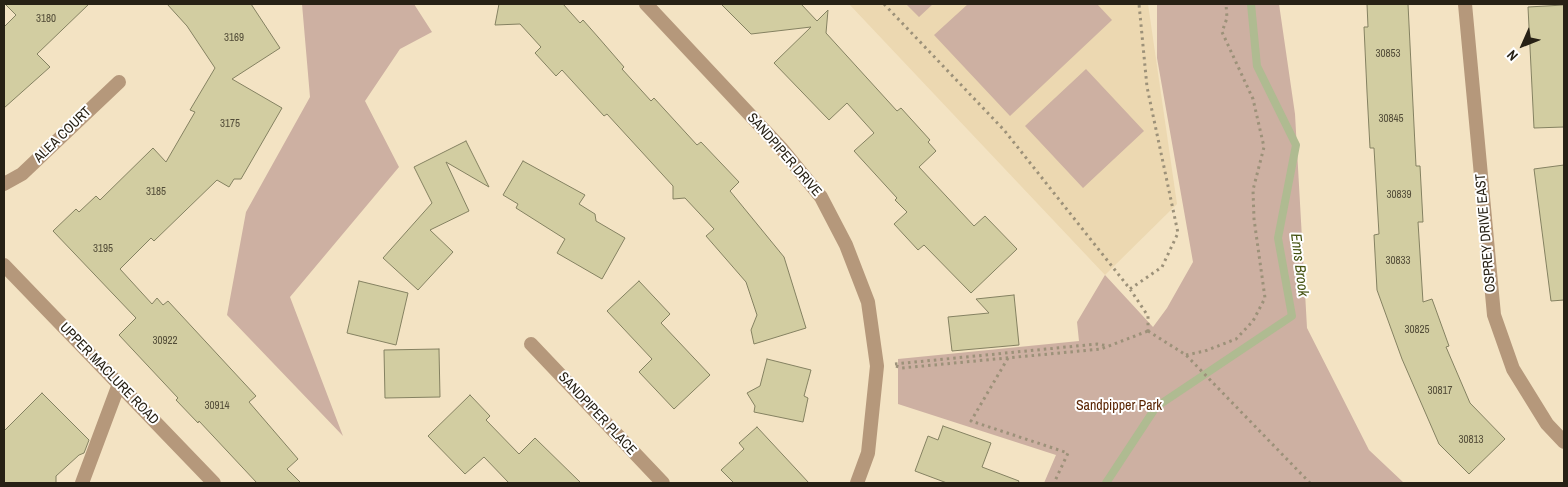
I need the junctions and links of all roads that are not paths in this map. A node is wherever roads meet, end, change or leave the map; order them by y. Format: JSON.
{"nodes":[{"id":1,"x":646,"y":4,"type":"edge"},
{"id":2,"x":1465,"y":4,"type":"edge"},
{"id":3,"x":119,"y":82,"type":"dead end"},
{"id":4,"x":4,"y":184,"type":"edge"},
{"id":5,"x":4,"y":265,"type":"edge"},
{"id":6,"x":531,"y":344,"type":"dead end"},
{"id":7,"x":119,"y":384,"type":"junction"},
{"id":8,"x":1564,"y":442,"type":"edge"},
{"id":9,"x":82,"y":483,"type":"edge"},
{"id":10,"x":214,"y":483,"type":"edge"},
{"id":11,"x":663,"y":483,"type":"edge"},
{"id":12,"x":857,"y":483,"type":"edge"}],
"edges":[{"from":1,"to":12,"type":"street","name":"SANDPIPER DRIVE"},
{"from":2,"to":8,"type":"street","name":"OSPREY DRIVE EAST"},
{"from":3,"to":4,"type":"street","name":"ALEA COURT"},
{"from":5,"to":7,"type":"street","name":"UPPER MACLURE ROAD"},
{"from":6,"to":11,"type":"street","name":"SANDPIPER PLACE"},
{"from":7,"to":9,"type":"street"},
{"from":7,"to":10,"type":"street","name":"UPPER MACLURE ROAD"}]}
